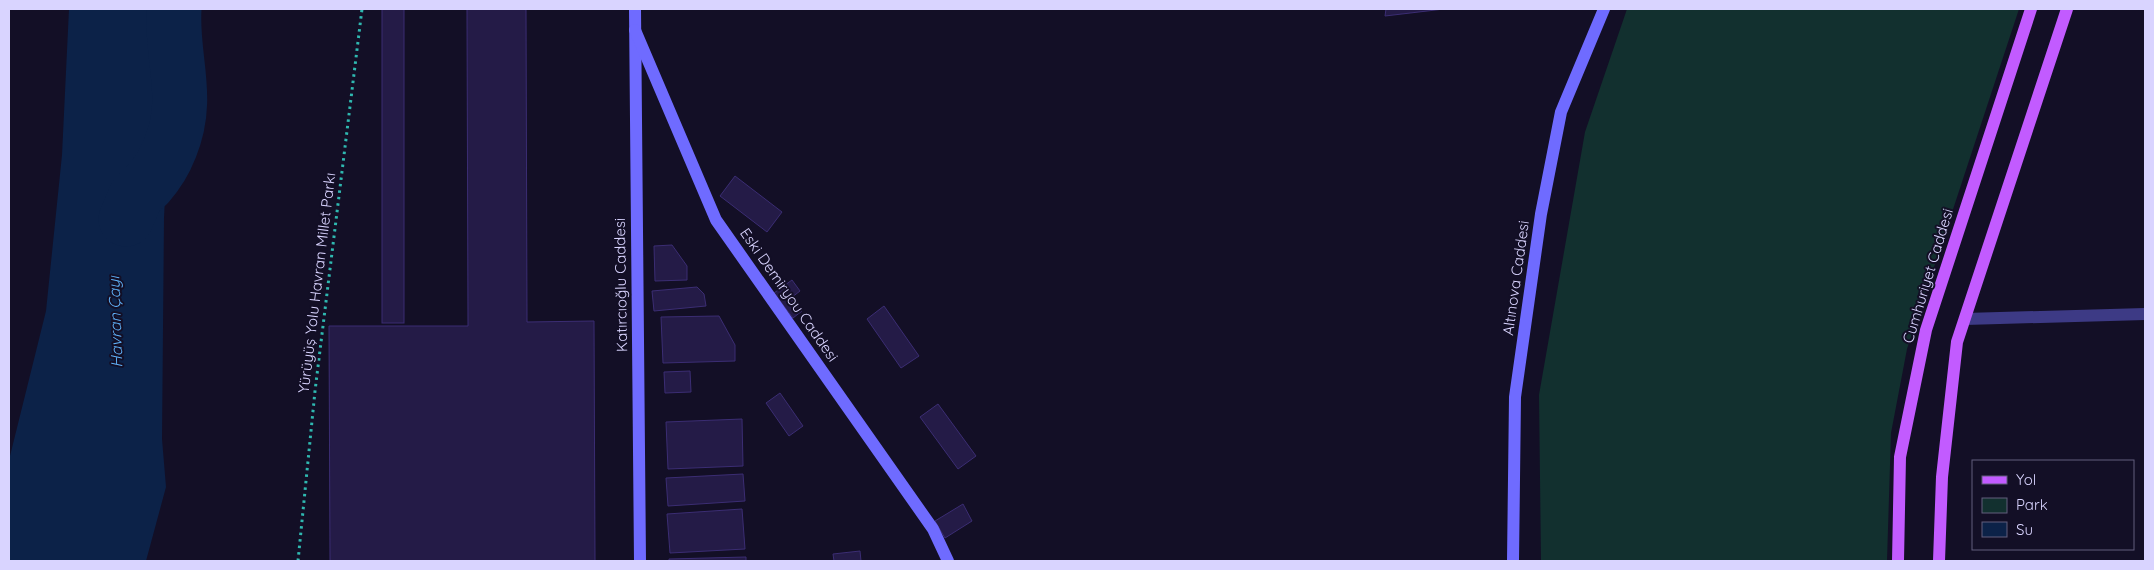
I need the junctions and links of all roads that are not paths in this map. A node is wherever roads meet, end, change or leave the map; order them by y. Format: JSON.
{"nodes":[{"id":1,"x":635,"y":9,"type":"edge"},
{"id":2,"x":1604,"y":9,"type":"edge"},
{"id":3,"x":2031,"y":9,"type":"edge"},
{"id":4,"x":2067,"y":9,"type":"edge"},
{"id":5,"x":635,"y":30,"type":"junction"},
{"id":6,"x":2145,"y":314,"type":"edge"},
{"id":7,"x":1965,"y":319,"type":"junction"},
{"id":8,"x":640,"y":561,"type":"edge"},
{"id":9,"x":948,"y":561,"type":"edge"},
{"id":10,"x":1513,"y":561,"type":"edge"},
{"id":11,"x":1898,"y":561,"type":"edge"},
{"id":12,"x":1939,"y":561,"type":"edge"}],
"edges":[{"from":1,"to":5,"type":"main road","name":"Katırcıoğlu Caddesi"},
{"from":2,"to":10,"type":"main road","name":"Altınova Caddesi"},
{"from":3,"to":11,"type":"main road","name":"Cumhuriyet Caddesi"},
{"from":4,"to":7,"type":"main road"},
{"from":5,"to":8,"type":"main road","name":"Katırcıoğlu Caddesi"},
{"from":5,"to":9,"type":"main road","name":"Eski Demiryou Caddesi"},
{"from":6,"to":7,"type":"street"},
{"from":7,"to":12,"type":"main road"}]}
